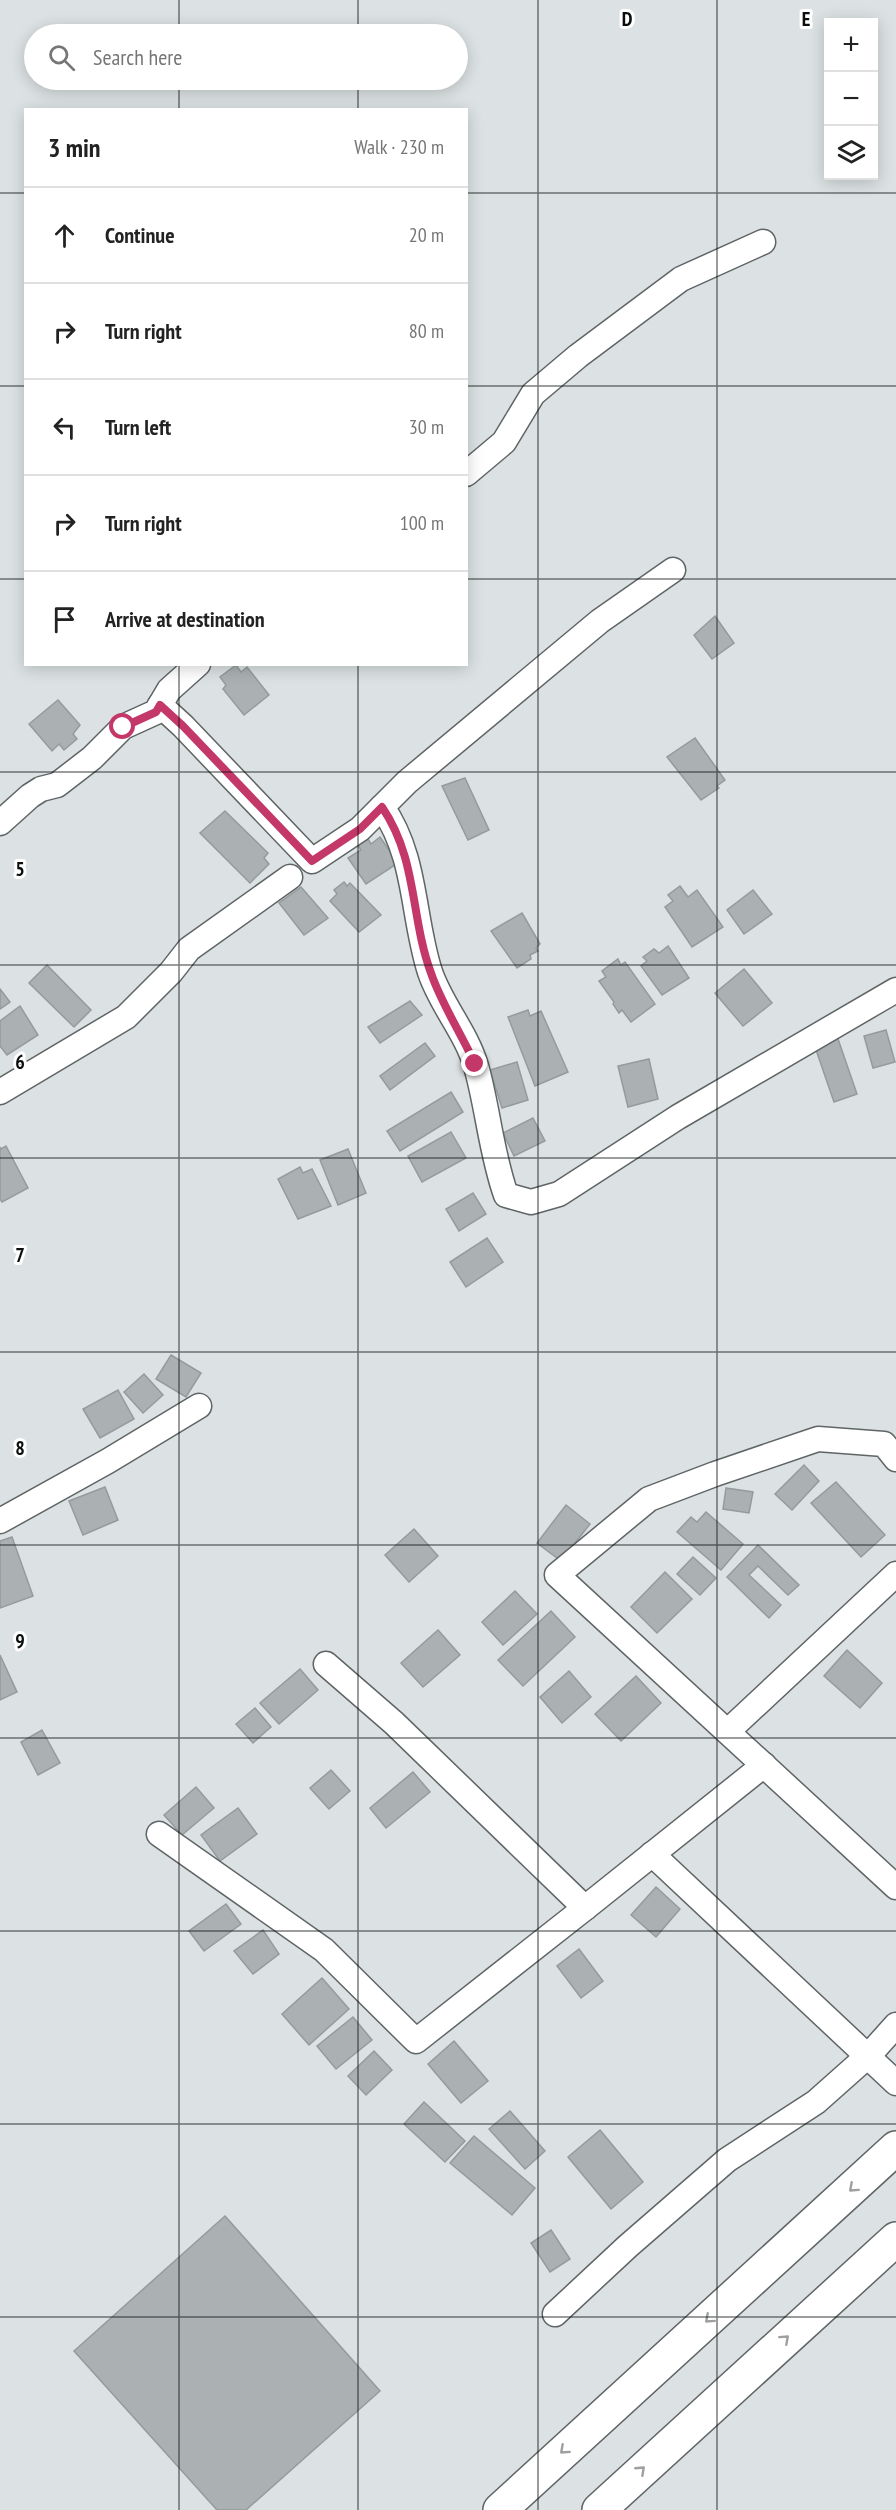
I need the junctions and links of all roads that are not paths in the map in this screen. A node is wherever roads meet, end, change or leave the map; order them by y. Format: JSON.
{"nodes":[{"id":1,"x":763,"y":242,"type":"dead end"},
{"id":2,"x":468,"y":472,"type":"edge"},
{"id":3,"x":673,"y":570,"type":"dead end"},
{"id":4,"x":196,"y":666,"type":"edge"},
{"id":5,"x":160,"y":705,"type":"junction"},
{"id":6,"x":382,"y":807,"type":"junction"},
{"id":7,"x":0,"y":823,"type":"edge"},
{"id":8,"x":290,"y":877,"type":"dead end"},
{"id":9,"x":896,"y":990,"type":"edge"},
{"id":10,"x":0,"y":1092,"type":"edge"},
{"id":11,"x":199,"y":1406,"type":"dead end"},
{"id":12,"x":896,"y":1460,"type":"edge"},
{"id":13,"x":0,"y":1521,"type":"edge"},
{"id":14,"x":896,"y":1574,"type":"edge"},
{"id":15,"x":326,"y":1664,"type":"dead end"},
{"id":16,"x":728,"y":1731,"type":"junction"},
{"id":17,"x":764,"y":1765,"type":"junction"},
{"id":18,"x":159,"y":1834,"type":"dead end"},
{"id":19,"x":652,"y":1854,"type":"junction"},
{"id":20,"x":896,"y":1887,"type":"edge"},
{"id":21,"x":585,"y":1908,"type":"junction"},
{"id":22,"x":896,"y":2025,"type":"edge"},
{"id":23,"x":868,"y":2056,"type":"junction"},
{"id":24,"x":896,"y":2083,"type":"edge"},
{"id":25,"x":896,"y":2148,"type":"edge"},
{"id":26,"x":896,"y":2239,"type":"edge"},
{"id":27,"x":555,"y":2314,"type":"dead end"},
{"id":28,"x":500,"y":2510,"type":"edge"},
{"id":29,"x":598,"y":2510,"type":"edge"}],
"edges":[{"from":1,"to":2,"type":"street"},
{"from":3,"to":6,"type":"street"},
{"from":4,"to":5,"type":"street"},
{"from":5,"to":6,"type":"street"},
{"from":5,"to":7,"type":"street"},
{"from":6,"to":9,"type":"street"},
{"from":8,"to":10,"type":"street"},
{"from":11,"to":13,"type":"street"},
{"from":12,"to":16,"type":"street"},
{"from":14,"to":16,"type":"street"},
{"from":15,"to":21,"type":"street"},
{"from":16,"to":17,"type":"street"},
{"from":17,"to":19,"type":"street"},
{"from":17,"to":20,"type":"street"},
{"from":18,"to":21,"type":"street"},
{"from":19,"to":21,"type":"street"},
{"from":19,"to":23,"type":"street"},
{"from":22,"to":23,"type":"street"},
{"from":23,"to":24,"type":"street"},
{"from":23,"to":27,"type":"street"},
{"from":25,"to":28,"type":"highway","one_way":true},
{"from":29,"to":26,"type":"highway","one_way":true}]}
